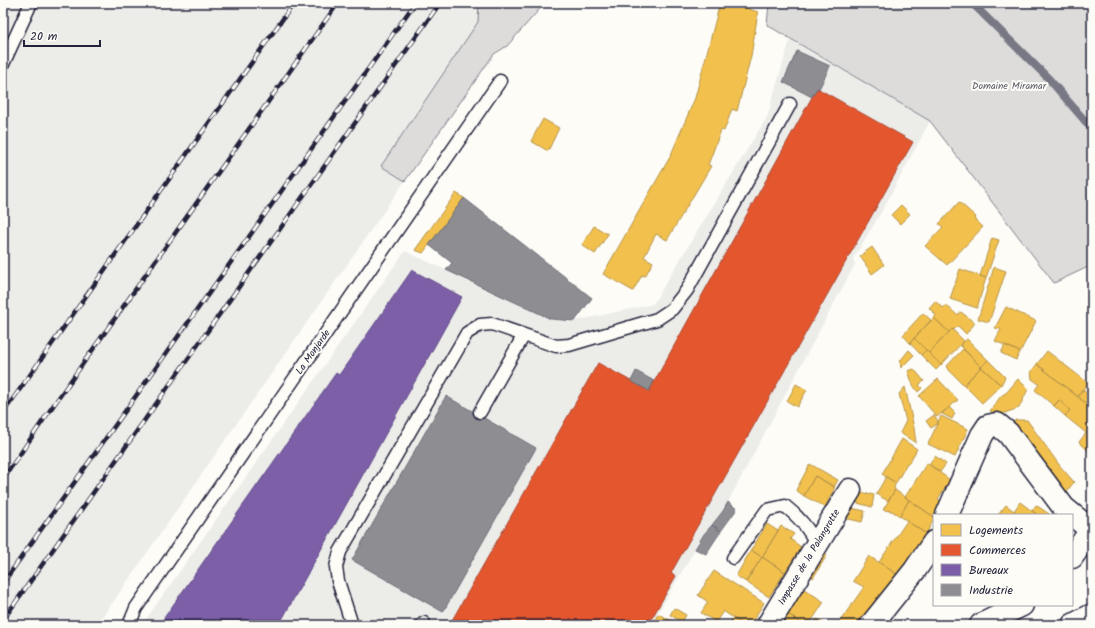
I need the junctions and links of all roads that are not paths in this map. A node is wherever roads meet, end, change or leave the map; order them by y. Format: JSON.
{"nodes":[{"id":1,"x":31,"y":3,"type":"edge"},
{"id":2,"x":3,"y":64,"type":"edge"},
{"id":3,"x":500,"y":81,"type":"dead end"},
{"id":4,"x":790,"y":104,"type":"dead end"},
{"id":5,"x":524,"y":335,"type":"junction"},
{"id":6,"x":480,"y":412,"type":"dead end"},
{"id":7,"x":850,"y":490,"type":"dead end"},
{"id":8,"x":947,"y":514,"type":"edge"},
{"id":9,"x":1072,"y":514,"type":"edge"},
{"id":10,"x":1073,"y":515,"type":"edge"},
{"id":11,"x":1092,"y":529,"type":"edge"},
{"id":12,"x":933,"y":543,"type":"edge"},
{"id":13,"x":816,"y":545,"type":"junction"},
{"id":14,"x":1073,"y":556,"type":"edge"},
{"id":15,"x":733,"y":558,"type":"dead end"},
{"id":16,"x":1020,"y":606,"type":"edge"},
{"id":17,"x":1092,"y":615,"type":"edge"},
{"id":18,"x":129,"y":625,"type":"edge"},
{"id":19,"x":352,"y":625,"type":"edge"},
{"id":20,"x":768,"y":625,"type":"edge"},
{"id":21,"x":871,"y":625,"type":"edge"},
{"id":22,"x":985,"y":625,"type":"edge"},
{"id":23,"x":1073,"y":625,"type":"edge"}],
"edges":[{"from":1,"to":2,"type":"lane"},
{"from":3,"to":18,"type":"lane","name":"La Monjarde"},
{"from":4,"to":5,"type":"lane"},
{"from":5,"to":6,"type":"lane"},
{"from":5,"to":19,"type":"lane"},
{"from":7,"to":13,"type":"street","name":"Impasse de la Palangrotte"},
{"from":8,"to":9,"type":"street"},
{"from":10,"to":11,"type":"street"},
{"from":11,"to":14,"type":"street"},
{"from":12,"to":21,"type":"street"},
{"from":13,"to":15,"type":"lane"},
{"from":13,"to":20,"type":"street","name":"Impasse de la Palangrotte"},
{"from":16,"to":22,"type":"street"},
{"from":17,"to":23,"type":"street"}]}
